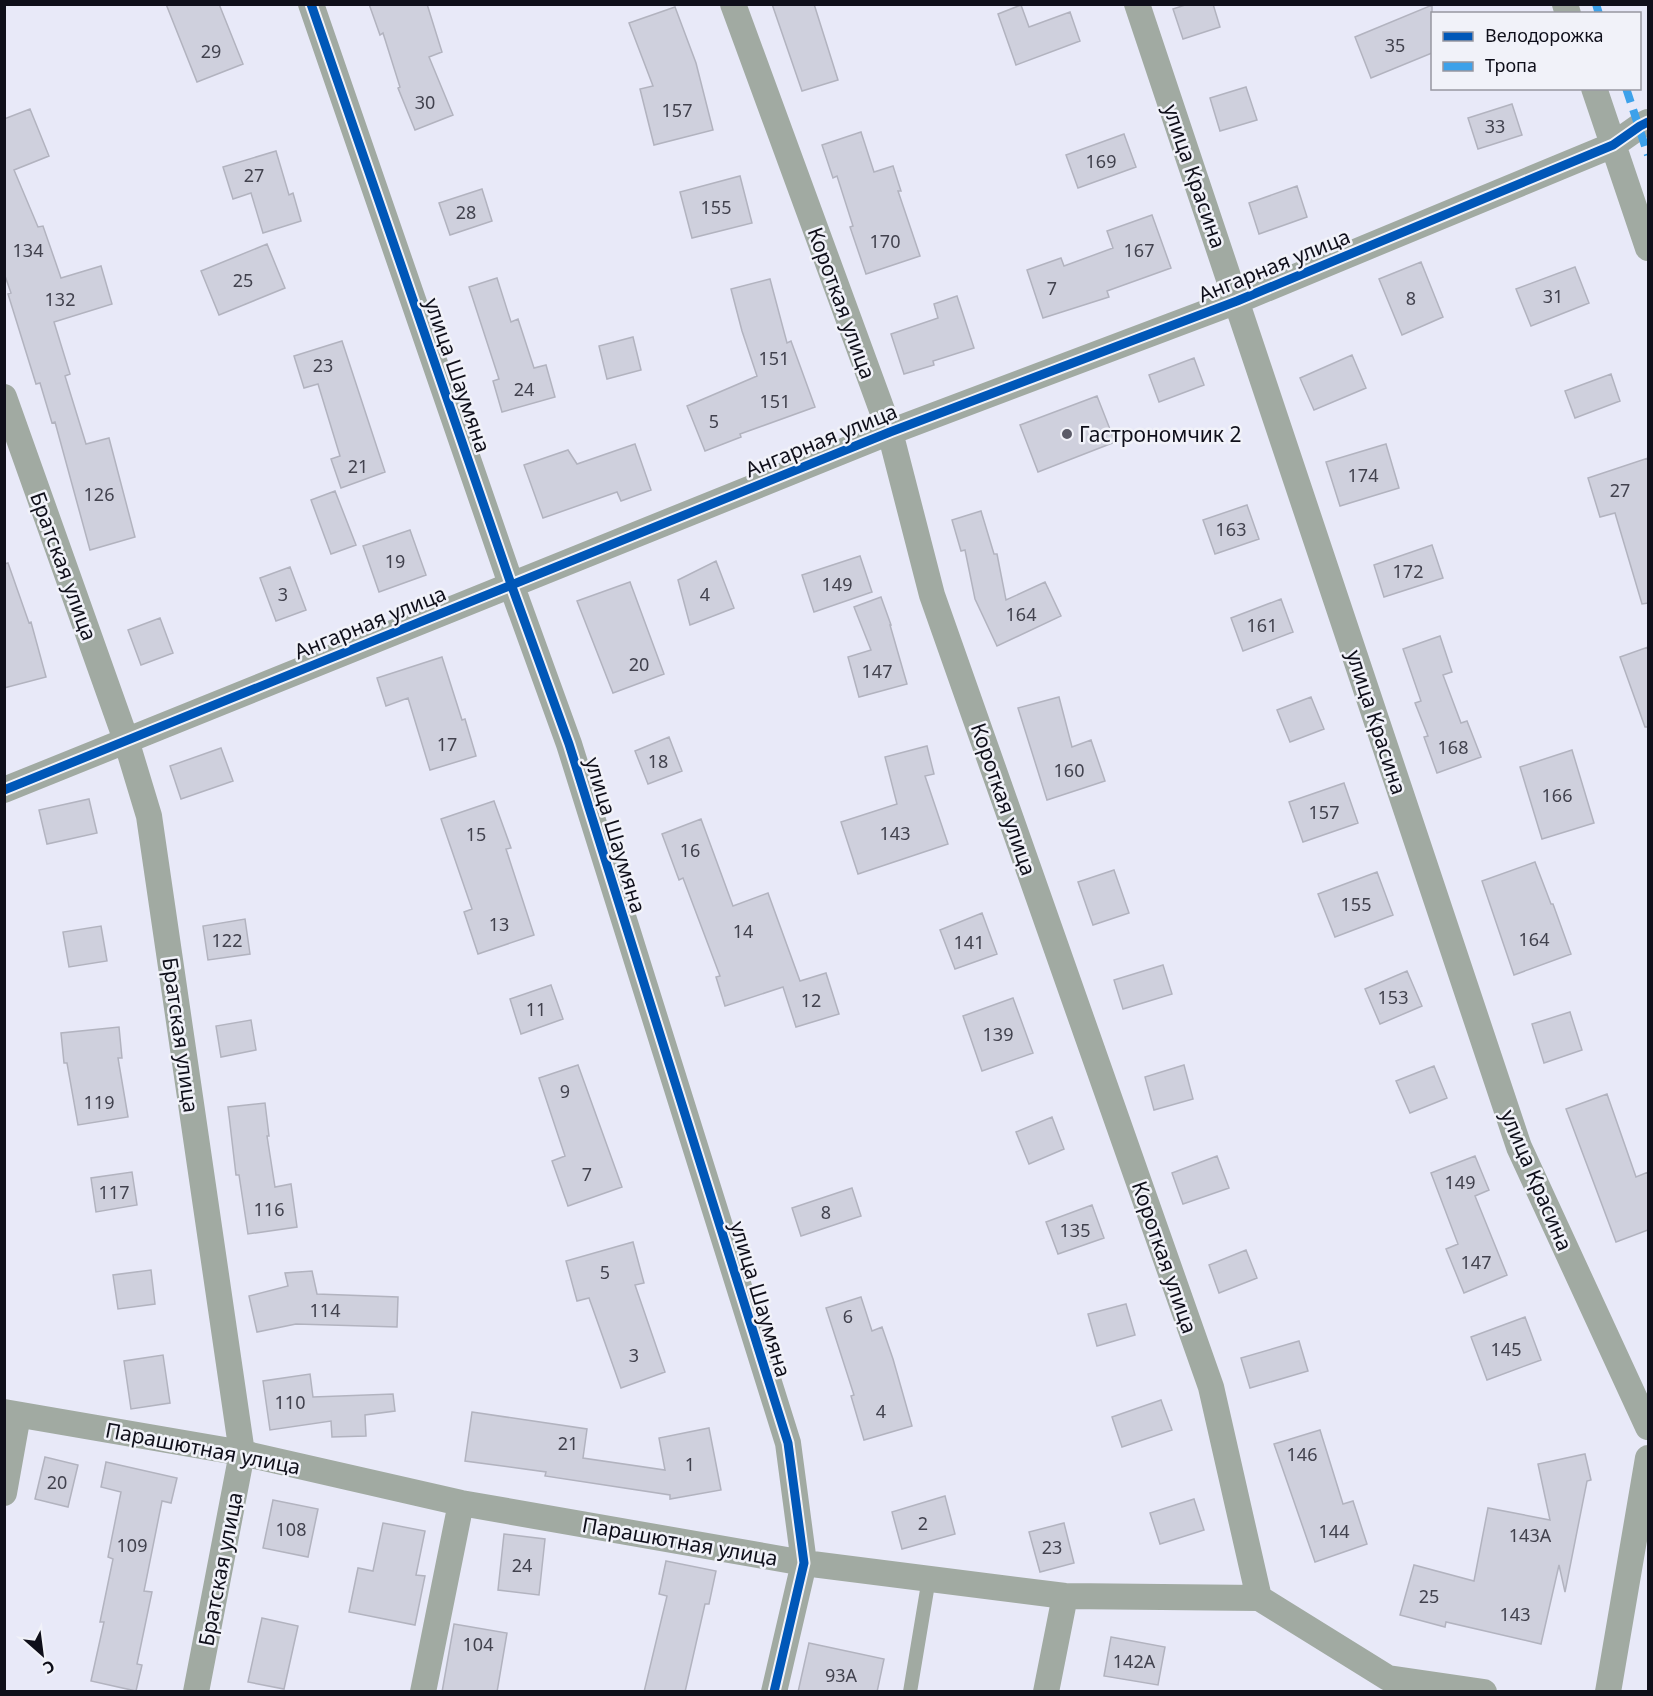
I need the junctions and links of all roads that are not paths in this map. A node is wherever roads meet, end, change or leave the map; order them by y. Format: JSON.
{"nodes":[{"id":1,"x":311,"y":4,"type":"edge"},
{"id":2,"x":733,"y":4,"type":"edge"},
{"id":3,"x":1137,"y":4,"type":"edge"},
{"id":4,"x":1595,"y":90,"type":"edge"},
{"id":5,"x":1648,"y":123,"type":"edge"},
{"id":6,"x":1613,"y":145,"type":"junction"},
{"id":7,"x":1648,"y":248,"type":"edge"},
{"id":8,"x":1237,"y":300,"type":"junction"},
{"id":9,"x":4,"y":397,"type":"edge"},
{"id":10,"x":890,"y":432,"type":"junction"},
{"id":11,"x":511,"y":584,"type":"junction"},
{"id":12,"x":126,"y":740,"type":"junction"},
{"id":13,"x":4,"y":790,"type":"edge"},
{"id":14,"x":11,"y":1413,"type":"edge"},
{"id":15,"x":1648,"y":1427,"type":"edge"},
{"id":16,"x":242,"y":1453,"type":"junction"},
{"id":17,"x":1648,"y":1458,"type":"edge"},
{"id":18,"x":4,"y":1492,"type":"edge"},
{"id":19,"x":461,"y":1503,"type":"junction"},
{"id":20,"x":804,"y":1563,"type":"junction"},
{"id":21,"x":929,"y":1578,"type":"junction"},
{"id":22,"x":1065,"y":1596,"type":"junction"},
{"id":23,"x":1259,"y":1598,"type":"junction"},
{"id":24,"x":1387,"y":1685,"type":"edge"},
{"id":25,"x":196,"y":1692,"type":"edge"},
{"id":26,"x":423,"y":1692,"type":"edge"},
{"id":27,"x":774,"y":1692,"type":"edge"},
{"id":28,"x":910,"y":1692,"type":"edge"},
{"id":29,"x":1046,"y":1692,"type":"edge"},
{"id":30,"x":1484,"y":1692,"type":"edge"},
{"id":31,"x":1608,"y":1692,"type":"edge"}],
"edges":[{"from":1,"to":11,"type":"street","name":"улица Шаумяна"},
{"from":2,"to":10,"type":"street","name":"Короткая улица"},
{"from":3,"to":8,"type":"street","name":"улица Красина"},
{"from":4,"to":6,"type":"street"},
{"from":5,"to":6,"type":"street","name":"Ангарная улица"},
{"from":6,"to":7,"type":"street"},
{"from":6,"to":8,"type":"street","name":"Ангарная улица"},
{"from":8,"to":10,"type":"street","name":"Ангарная улица"},
{"from":8,"to":15,"type":"street","name":"улица Красина"},
{"from":9,"to":12,"type":"street","name":"Братская улица"},
{"from":10,"to":11,"type":"street","name":"Ангарная улица"},
{"from":10,"to":23,"type":"street","name":"Короткая улица"},
{"from":11,"to":12,"type":"street","name":"Ангарная улица"},
{"from":11,"to":20,"type":"street","name":"улица Шаумяна"},
{"from":12,"to":13,"type":"street","name":"Ангарная улица"},
{"from":12,"to":16,"type":"street","name":"Братская улица"},
{"from":14,"to":16,"type":"street","name":"Парашютная улица"},
{"from":14,"to":18,"type":"street"},
{"from":16,"to":19,"type":"street","name":"Парашютная улица"},
{"from":16,"to":25,"type":"street","name":"Братская улица"},
{"from":17,"to":31,"type":"street"},
{"from":19,"to":20,"type":"street","name":"Парашютная улица"},
{"from":19,"to":26,"type":"street"},
{"from":20,"to":21,"type":"street","name":"Парашютная улица"},
{"from":20,"to":27,"type":"street","name":"улица Шаумяна"},
{"from":21,"to":22,"type":"street","name":"Парашютная улица"},
{"from":21,"to":28,"type":"lane"},
{"from":22,"to":23,"type":"street","name":"Парашютная улица"},
{"from":22,"to":29,"type":"street"},
{"from":23,"to":24,"type":"street"},
{"from":24,"to":30,"type":"street"}]}
